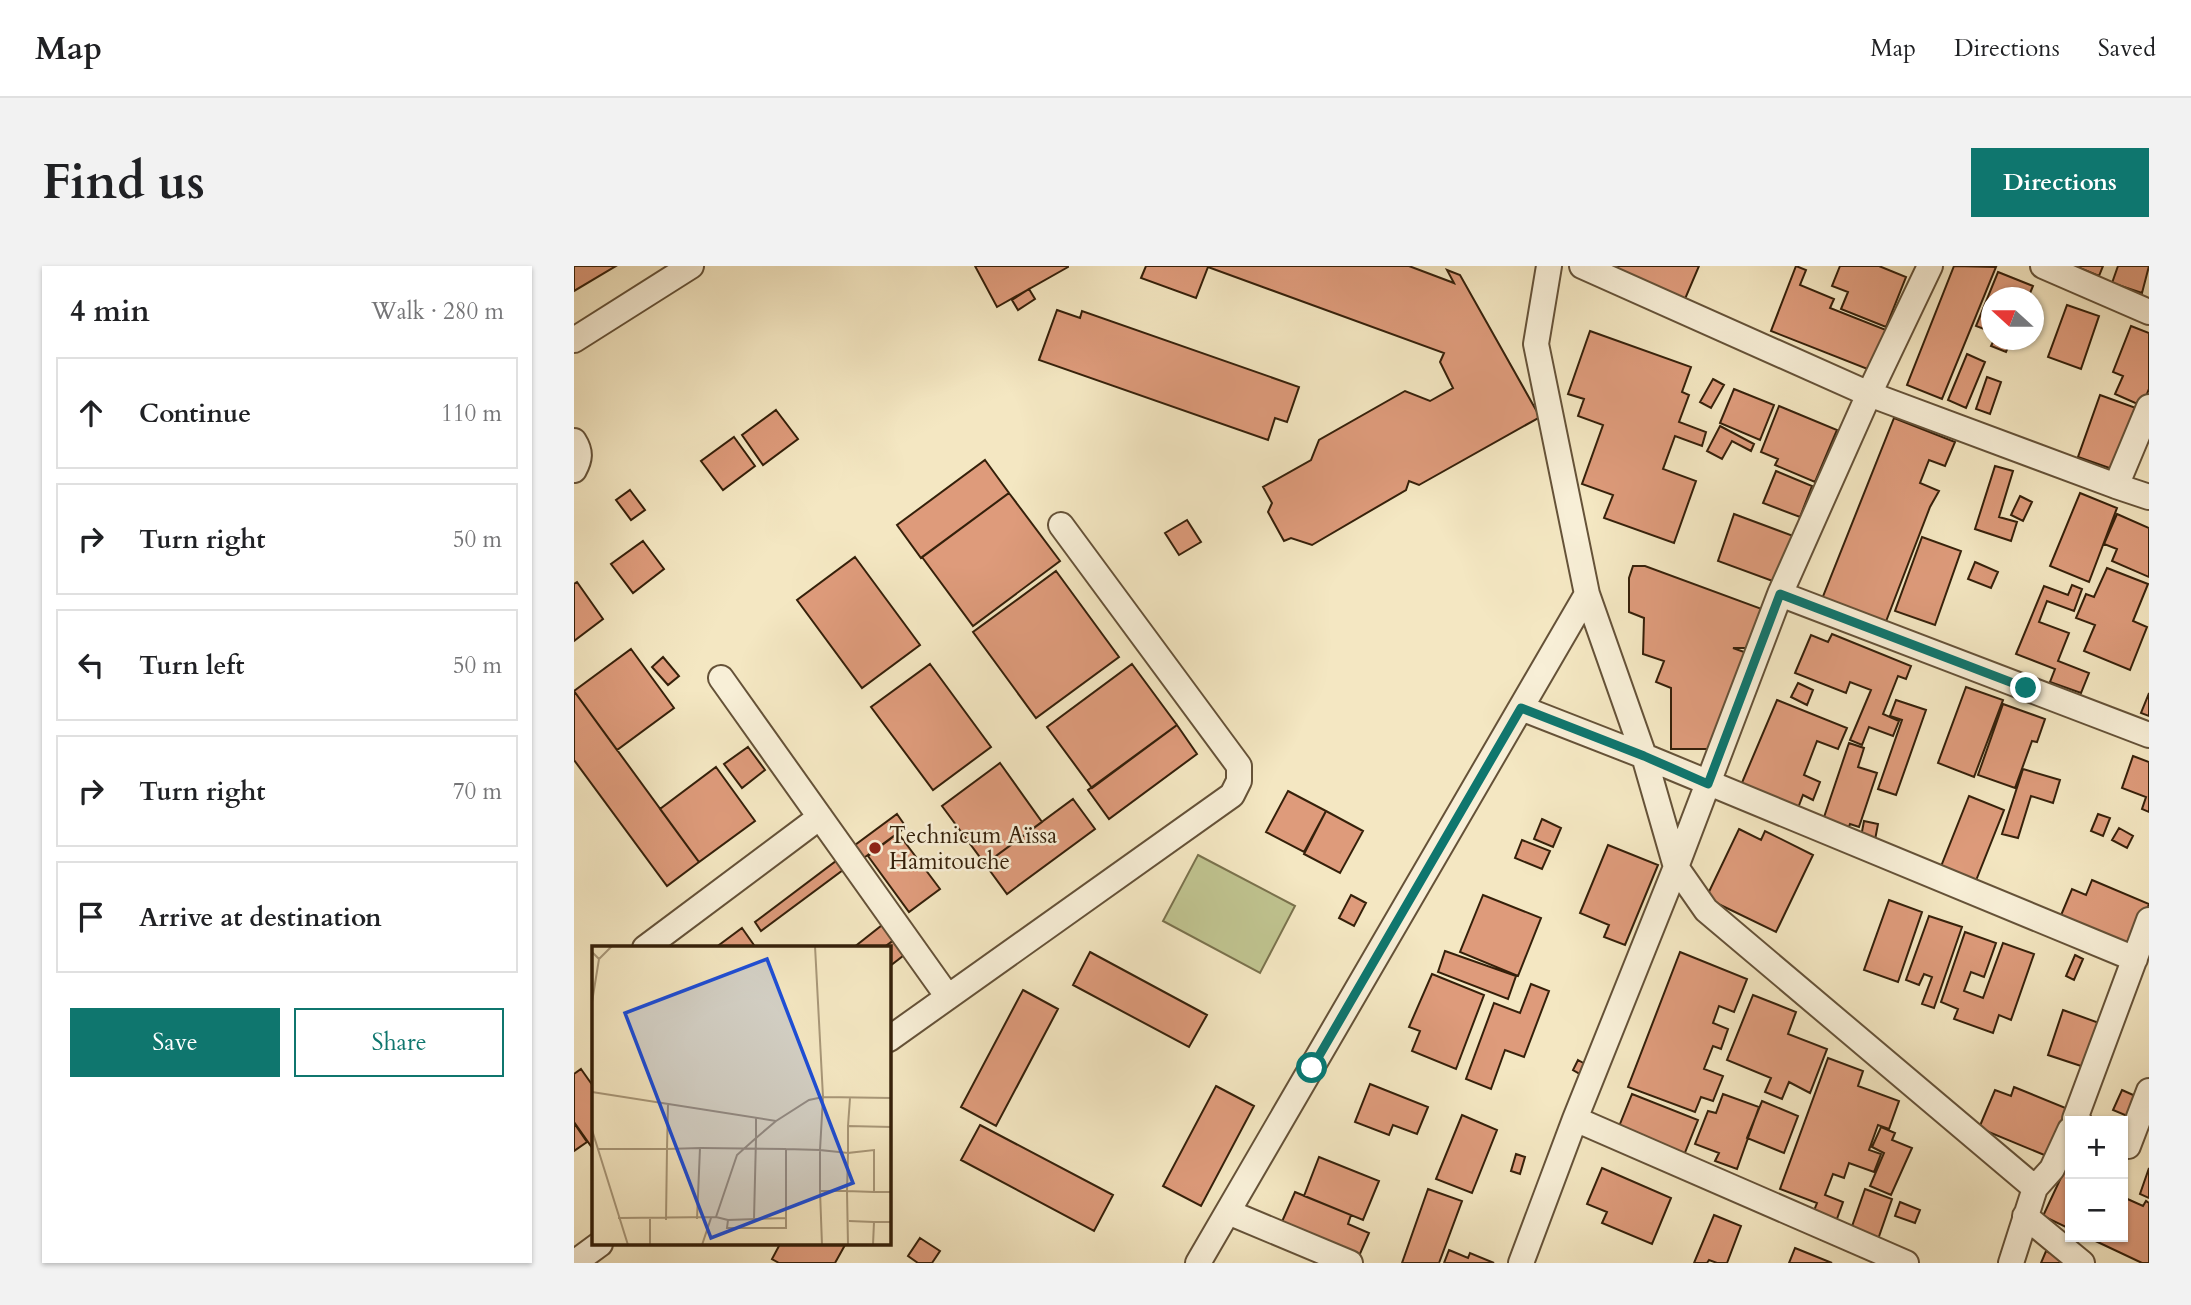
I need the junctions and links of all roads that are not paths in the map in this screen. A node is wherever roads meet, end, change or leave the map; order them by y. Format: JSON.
{"nodes":[{"id":1,"x":691,"y":266,"type":"edge"},
{"id":2,"x":1549,"y":266,"type":"edge"},
{"id":3,"x":1582,"y":266,"type":"edge"},
{"id":4,"x":1930,"y":266,"type":"edge"},
{"id":5,"x":2043,"y":266,"type":"edge"},
{"id":6,"x":2149,"y":312,"type":"edge"},
{"id":7,"x":574,"y":340,"type":"edge"},
{"id":8,"x":1869,"y":394,"type":"junction"},
{"id":9,"x":2149,"y":407,"type":"edge"},
{"id":10,"x":574,"y":441,"type":"edge"},
{"id":11,"x":574,"y":470,"type":"edge"},
{"id":12,"x":2116,"y":486,"type":"junction"},
{"id":13,"x":2149,"y":497,"type":"edge"},
{"id":14,"x":1061,"y":525,"type":"dead end"},
{"id":15,"x":1587,"y":594,"type":"junction"},
{"id":16,"x":1780,"y":594,"type":"junction"},
{"id":17,"x":721,"y":678,"type":"dead end"},
{"id":18,"x":1521,"y":708,"type":"junction"},
{"id":19,"x":2149,"y":736,"type":"edge"},
{"id":20,"x":1644,"y":756,"type":"junction"},
{"id":21,"x":1708,"y":784,"type":"junction"},
{"id":22,"x":820,"y":817,"type":"junction"},
{"id":23,"x":1676,"y":867,"type":"junction"},
{"id":24,"x":2149,"y":920,"type":"edge"},
{"id":25,"x":648,"y":946,"type":"edge"},
{"id":26,"x":2135,"y":960,"type":"junction"},
{"id":27,"x":948,"y":997,"type":"junction"},
{"id":28,"x":891,"y":1038,"type":"edge"},
{"id":29,"x":2149,"y":1091,"type":"edge"},
{"id":30,"x":2078,"y":1116,"type":"edge"},
{"id":31,"x":1575,"y":1119,"type":"junction"},
{"id":32,"x":2065,"y":1143,"type":"edge"},
{"id":33,"x":2133,"y":1147,"type":"edge"},
{"id":34,"x":2035,"y":1188,"type":"junction"},
{"id":35,"x":1228,"y":1212,"type":"junction"},
{"id":36,"x":2025,"y":1216,"type":"junction"},
{"id":37,"x":599,"y":1245,"type":"edge"},
{"id":38,"x":574,"y":1262,"type":"edge"},
{"id":39,"x":1198,"y":1263,"type":"edge"},
{"id":40,"x":1350,"y":1263,"type":"edge"},
{"id":41,"x":1521,"y":1263,"type":"edge"},
{"id":42,"x":1906,"y":1263,"type":"edge"},
{"id":43,"x":2011,"y":1263,"type":"edge"},
{"id":44,"x":2082,"y":1263,"type":"edge"}],
"edges":[{"from":1,"to":7,"type":"street"},
{"from":2,"to":15,"type":"street"},
{"from":3,"to":8,"type":"street"},
{"from":4,"to":8,"type":"street"},
{"from":5,"to":6,"type":"street"},
{"from":8,"to":12,"type":"street"},
{"from":8,"to":16,"type":"street"},
{"from":9,"to":12,"type":"street"},
{"from":10,"to":11,"type":"street"},
{"from":12,"to":13,"type":"street"},
{"from":14,"to":27,"type":"street"},
{"from":15,"to":18,"type":"street"},
{"from":15,"to":20,"type":"street"},
{"from":16,"to":19,"type":"street"},
{"from":16,"to":21,"type":"street"},
{"from":17,"to":22,"type":"street"},
{"from":18,"to":20,"type":"street"},
{"from":18,"to":35,"type":"street"},
{"from":20,"to":21,"type":"street"},
{"from":20,"to":23,"type":"street"},
{"from":21,"to":23,"type":"street"},
{"from":21,"to":26,"type":"street"},
{"from":22,"to":25,"type":"street"},
{"from":22,"to":27,"type":"street"},
{"from":23,"to":31,"type":"street"},
{"from":23,"to":34,"type":"street"},
{"from":24,"to":26,"type":"street"},
{"from":26,"to":30,"type":"street"},
{"from":27,"to":28,"type":"street"},
{"from":29,"to":33,"type":"street"},
{"from":31,"to":41,"type":"street"},
{"from":31,"to":42,"type":"street"},
{"from":32,"to":34,"type":"street"},
{"from":34,"to":36,"type":"street"},
{"from":35,"to":39,"type":"street"},
{"from":35,"to":40,"type":"street"},
{"from":36,"to":43,"type":"street"},
{"from":36,"to":44,"type":"street"},
{"from":37,"to":38,"type":"street"}]}
